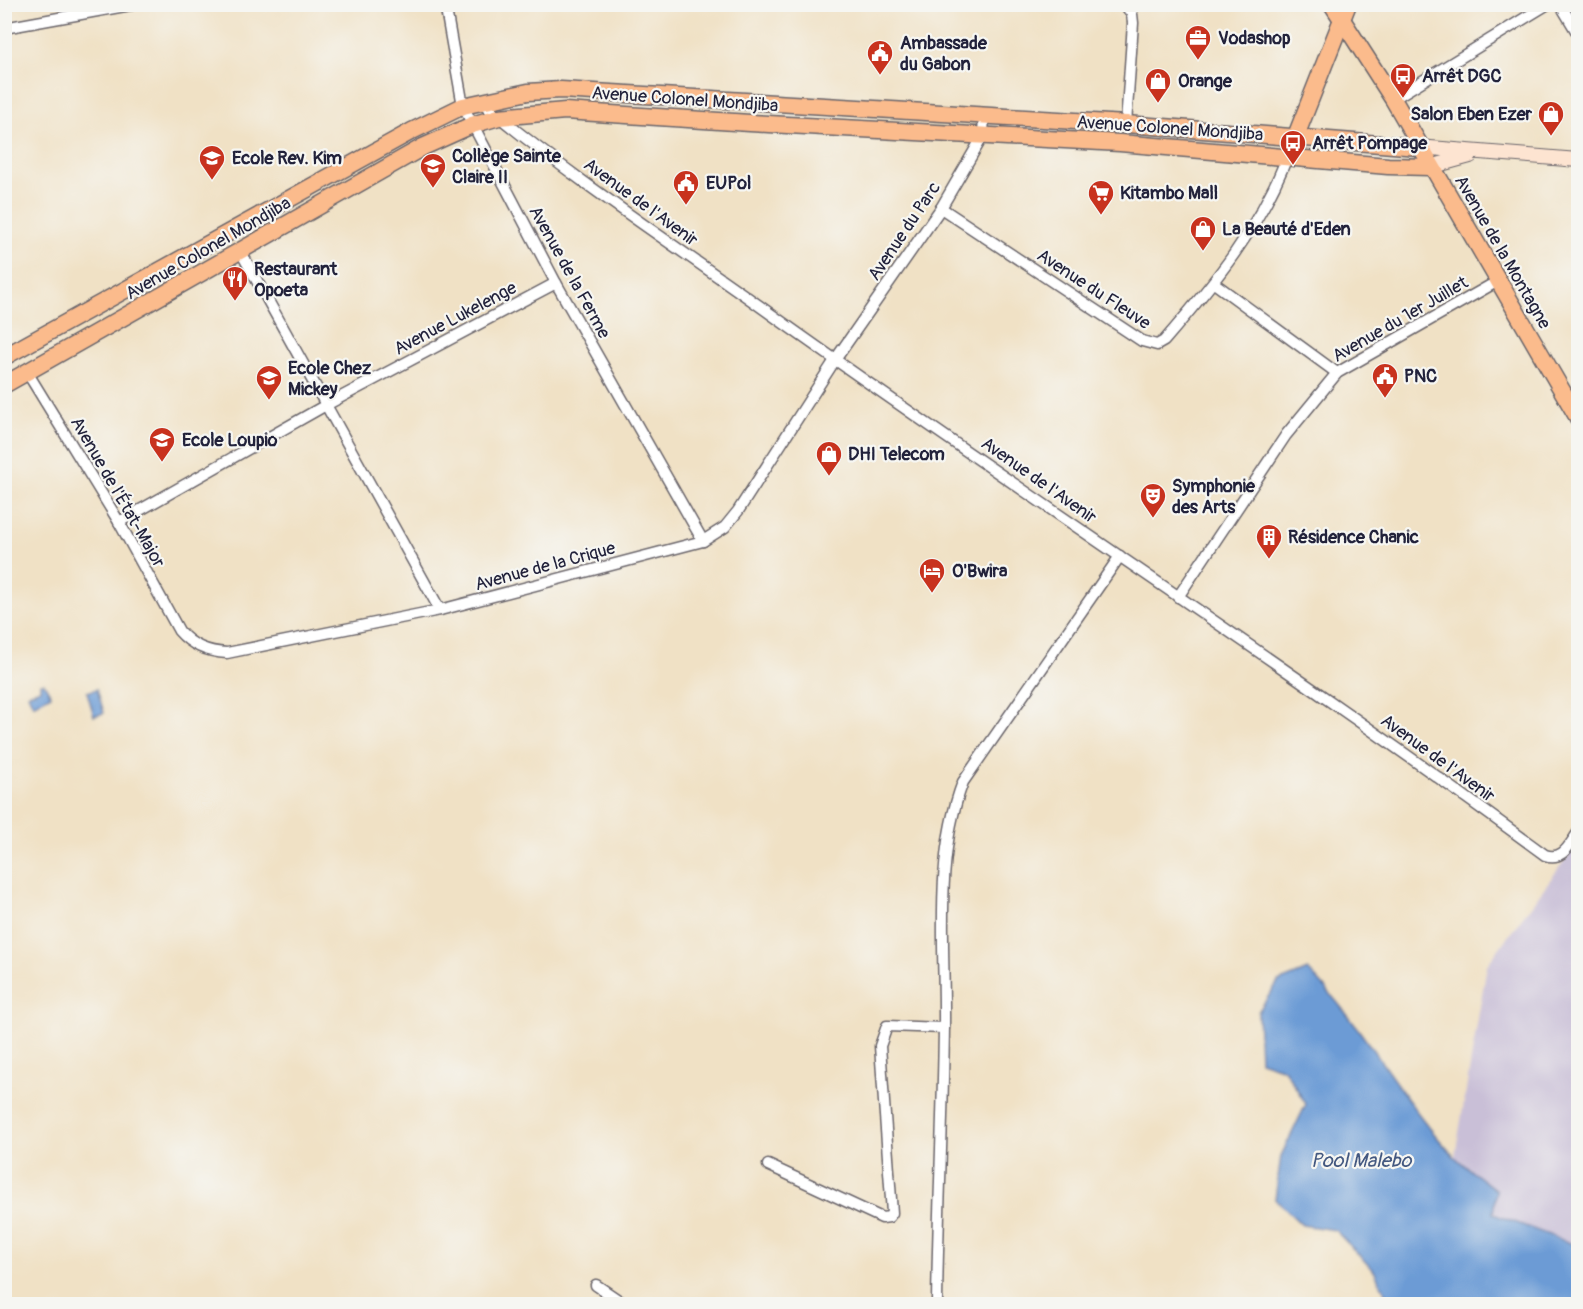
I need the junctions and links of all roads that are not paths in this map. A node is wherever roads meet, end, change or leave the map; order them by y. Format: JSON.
{"nodes":[{"id":1,"x":136,"y":4,"type":"edge"},
{"id":2,"x":446,"y":4,"type":"edge"},
{"id":3,"x":1124,"y":4,"type":"edge"},
{"id":4,"x":1548,"y":4,"type":"edge"},
{"id":5,"x":1560,"y":4,"type":"edge"},
{"id":6,"x":1340,"y":9,"type":"edge"},
{"id":7,"x":4,"y":28,"type":"edge"},
{"id":8,"x":1578,"y":34,"type":"edge"},
{"id":9,"x":1393,"y":99,"type":"junction"},
{"id":10,"x":481,"y":102,"type":"junction"},
{"id":11,"x":463,"y":106,"type":"junction"},
{"id":12,"x":984,"y":114,"type":"junction"},
{"id":13,"x":499,"y":117,"type":"junction"},
{"id":14,"x":1126,"y":124,"type":"junction"},
{"id":15,"x":472,"y":125,"type":"junction"},
{"id":16,"x":983,"y":136,"type":"junction"},
{"id":17,"x":1295,"y":138,"type":"junction"},
{"id":18,"x":1418,"y":147,"type":"junction"},
{"id":19,"x":1487,"y":152,"type":"junction"},
{"id":20,"x":1288,"y":155,"type":"junction"},
{"id":21,"x":1578,"y":160,"type":"edge"},
{"id":22,"x":1430,"y":166,"type":"junction"},
{"id":23,"x":941,"y":208,"type":"junction"},
{"id":24,"x":241,"y":252,"type":"junction"},
{"id":25,"x":1498,"y":281,"type":"junction"},
{"id":26,"x":555,"y":283,"type":"junction"},
{"id":27,"x":1214,"y":284,"type":"junction"},
{"id":28,"x":4,"y":357,"type":"edge"},
{"id":29,"x":834,"y":360,"type":"junction"},
{"id":30,"x":27,"y":372,"type":"junction"},
{"id":31,"x":1337,"y":373,"type":"junction"},
{"id":32,"x":4,"y":385,"type":"edge"},
{"id":33,"x":326,"y":405,"type":"junction"},
{"id":34,"x":1578,"y":418,"type":"edge"},
{"id":35,"x":119,"y":522,"type":"junction"},
{"id":36,"x":703,"y":541,"type":"junction"},
{"id":37,"x":1120,"y":556,"type":"junction"},
{"id":38,"x":1178,"y":597,"type":"junction"},
{"id":39,"x":440,"y":610,"type":"junction"},
{"id":40,"x":179,"y":631,"type":"joint"},
{"id":41,"x":1578,"y":833,"type":"edge"},
{"id":42,"x":944,"y":1028,"type":"junction"},
{"id":43,"x":768,"y":1165,"type":"dead end"},
{"id":44,"x":596,"y":1285,"type":"dead end"},
{"id":45,"x":624,"y":1305,"type":"edge"},
{"id":46,"x":937,"y":1305,"type":"edge"}],
"edges":[{"from":1,"to":7,"type":"street"},
{"from":2,"to":11,"type":"street","name":"Avenue de la Ferme"},
{"from":3,"to":14,"type":"street"},
{"from":4,"to":9,"type":"street"},
{"from":5,"to":8,"type":"street"},
{"from":6,"to":9,"type":"main road","name":"Avenue de la Montagne"},
{"from":6,"to":17,"type":"main road"},
{"from":9,"to":18,"type":"main road","name":"Avenue de la Montagne"},
{"from":10,"to":11,"type":"main road","name":"Avenue Colonel Mondjiba"},
{"from":10,"to":12,"type":"main road","name":"Avenue Colonel Mondjiba"},
{"from":10,"to":13,"type":"street","name":"Avenue de l'Avenir"},
{"from":11,"to":15,"type":"street","name":"Avenue de la Ferme"},
{"from":11,"to":28,"type":"main road","name":"Avenue Colonel Mondjiba"},
{"from":12,"to":14,"type":"main road","name":"Avenue Colonel Mondjiba"},
{"from":12,"to":16,"type":"street","name":"Avenue du Parc"},
{"from":13,"to":15,"type":"main road","name":"Avenue Colonel Mondjiba"},
{"from":13,"to":16,"type":"main road","name":"Avenue Colonel Mondjiba"},
{"from":13,"to":29,"type":"street","name":"Avenue de l'Avenir"},
{"from":14,"to":17,"type":"main road","name":"Avenue Colonel Mondjiba"},
{"from":15,"to":24,"type":"main road","name":"Avenue Colonel Mondjiba"},
{"from":15,"to":26,"type":"street","name":"Avenue de la Ferme"},
{"from":16,"to":20,"type":"main road","name":"Avenue Colonel Mondjiba"},
{"from":16,"to":23,"type":"street","name":"Avenue du Parc"},
{"from":17,"to":18,"type":"main road","name":"Avenue Colonel Mondjiba"},
{"from":17,"to":20,"type":"main road"},
{"from":18,"to":19,"type":"street"},
{"from":18,"to":22,"type":"main road","name":"Avenue de la Montagne"},
{"from":19,"to":21,"type":"street"},
{"from":19,"to":22,"type":"street"},
{"from":20,"to":22,"type":"main road","name":"Avenue Colonel Mondjiba"},
{"from":20,"to":27,"type":"street","name":"Avenue du Fleuve"},
{"from":22,"to":25,"type":"main road","name":"Avenue de la Montagne"},
{"from":23,"to":27,"type":"street","name":"Avenue du Fleuve"},
{"from":23,"to":29,"type":"street","name":"Avenue du Parc"},
{"from":24,"to":30,"type":"main road","name":"Avenue Colonel Mondjiba"},
{"from":24,"to":33,"type":"street"},
{"from":25,"to":31,"type":"street","name":"Avenue du 1er Juillet"},
{"from":25,"to":34,"type":"main road","name":"Avenue de la Montagne"},
{"from":26,"to":33,"type":"street","name":"Avenue Lukelenge"},
{"from":26,"to":36,"type":"street","name":"Avenue de la Ferme"},
{"from":27,"to":31,"type":"street"},
{"from":29,"to":36,"type":"street","name":"Avenue de la Crique"},
{"from":29,"to":37,"type":"street","name":"Avenue de l'Avenir"},
{"from":30,"to":32,"type":"main road","name":"Avenue Colonel Mondjiba"},
{"from":30,"to":35,"type":"street","name":"Avenue de l'État-Major"},
{"from":31,"to":38,"type":"street","name":"Avenue du 1er Juillet"},
{"from":33,"to":35,"type":"street","name":"Avenue Lukelenge"},
{"from":33,"to":39,"type":"street"},
{"from":35,"to":40,"type":"street","name":"Avenue de l'État-Major"},
{"from":36,"to":39,"type":"street","name":"Avenue de la Crique"},
{"from":37,"to":38,"type":"street","name":"Avenue de l'Avenir"},
{"from":37,"to":42,"type":"street"},
{"from":38,"to":41,"type":"street","name":"Avenue de l'Avenir"},
{"from":39,"to":40,"type":"street","name":"Avenue de la Crique"},
{"from":42,"to":43,"type":"street"},
{"from":42,"to":46,"type":"street"},
{"from":44,"to":45,"type":"street"}]}
